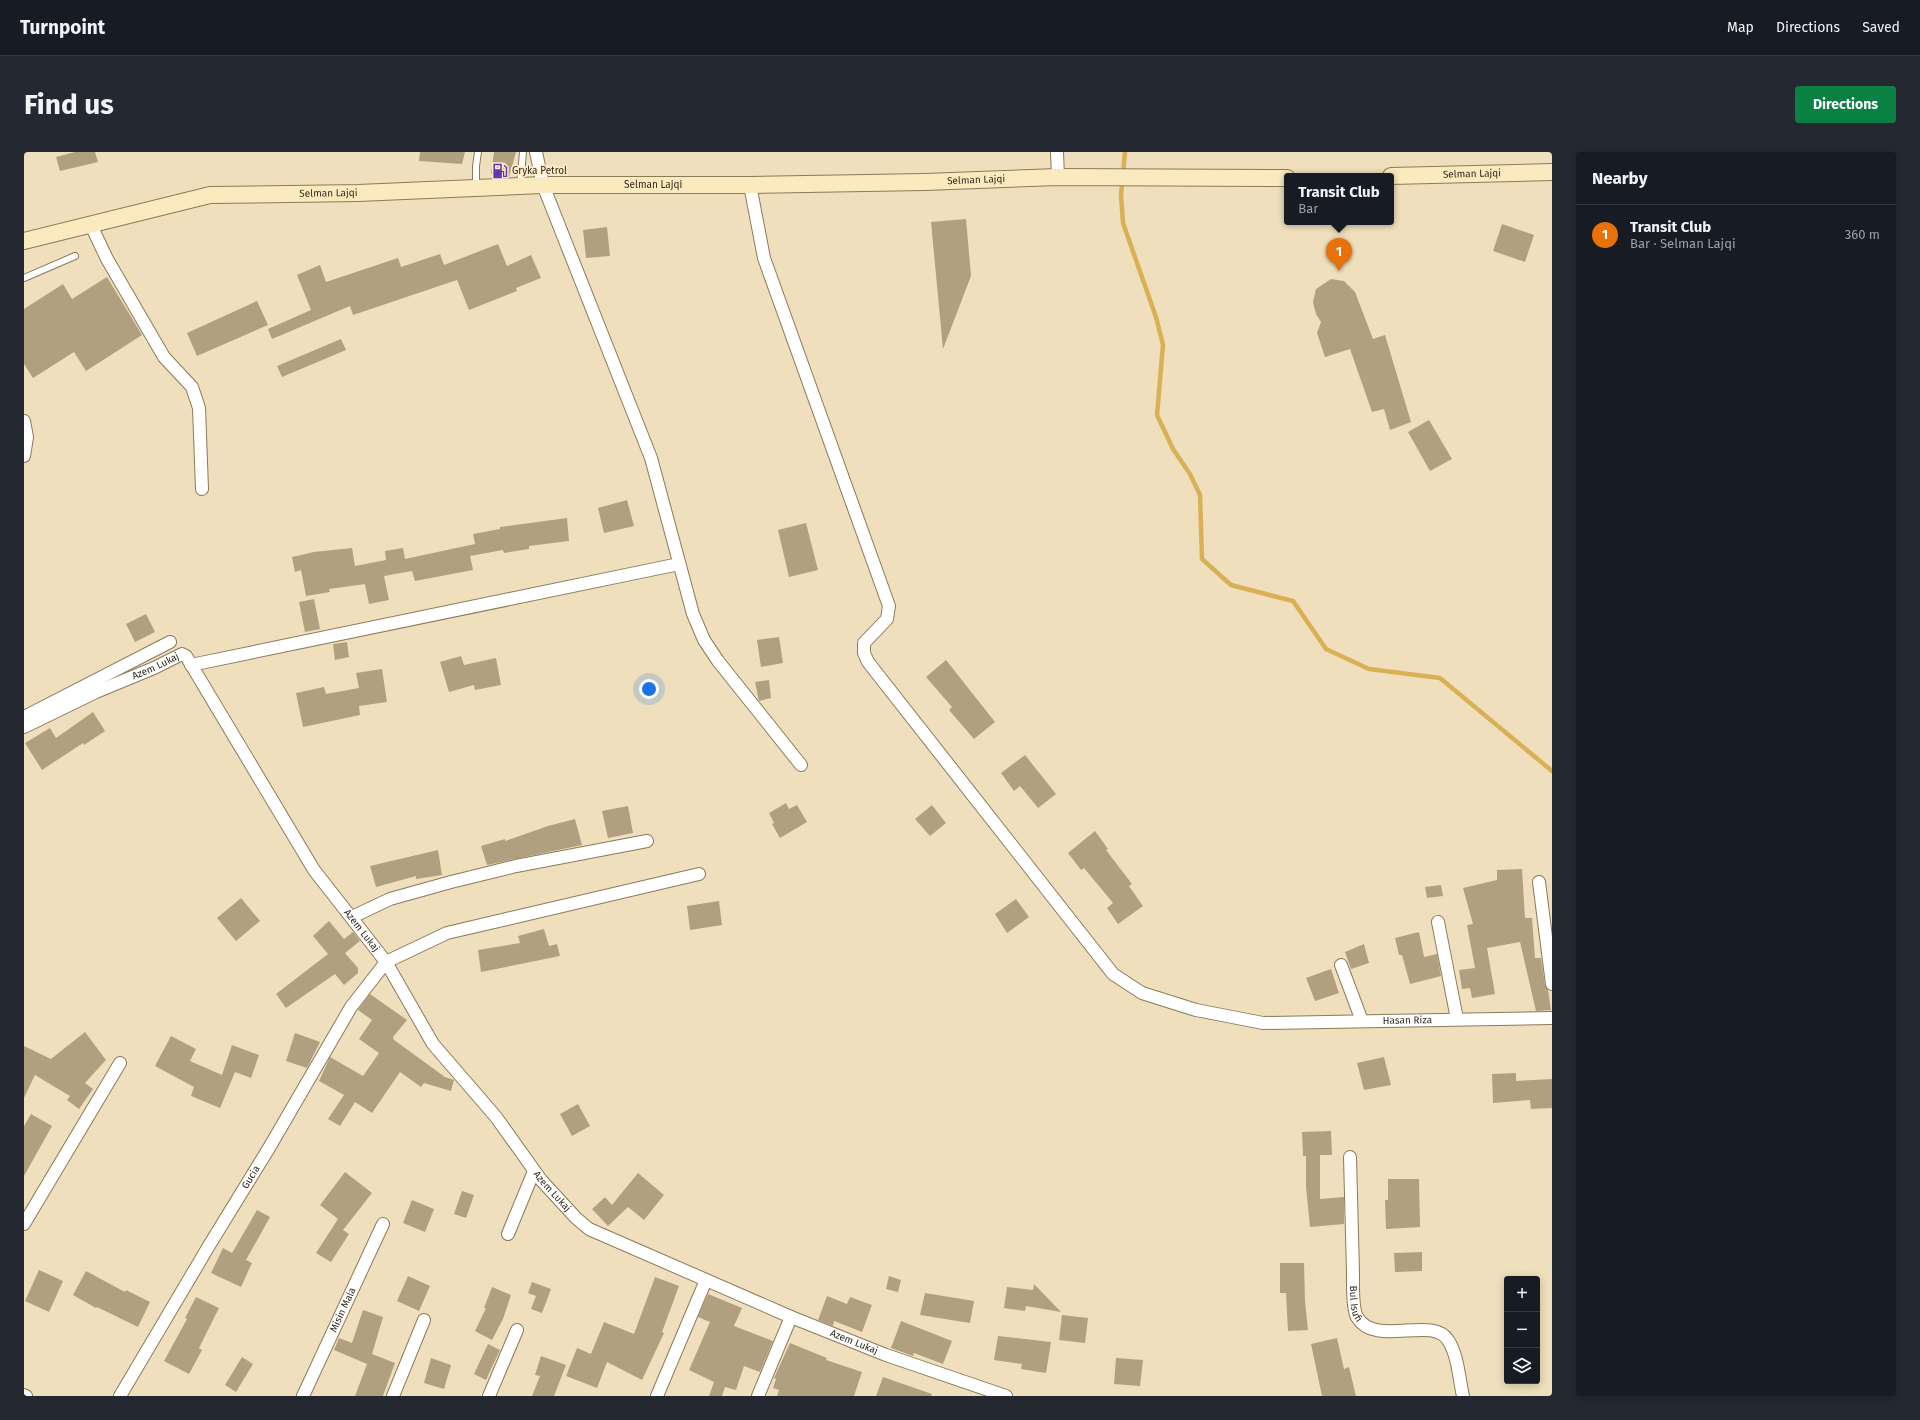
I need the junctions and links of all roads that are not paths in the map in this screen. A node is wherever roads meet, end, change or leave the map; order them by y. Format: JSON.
{"nodes":[{"id":1,"x":478,"y":152,"type":"edge"},
{"id":2,"x":523,"y":152,"type":"edge"},
{"id":3,"x":536,"y":152,"type":"edge"},
{"id":4,"x":1057,"y":152,"type":"edge"},
{"id":5,"x":1552,"y":172,"type":"edge"},
{"id":6,"x":1394,"y":176,"type":"edge"},
{"id":7,"x":1058,"y":177,"type":"junction"},
{"id":8,"x":1284,"y":178,"type":"edge"},
{"id":9,"x":543,"y":185,"type":"junction"},
{"id":10,"x":750,"y":185,"type":"junction"},
{"id":11,"x":520,"y":186,"type":"junction"},
{"id":12,"x":476,"y":188,"type":"junction"},
{"id":13,"x":90,"y":224,"type":"junction"},
{"id":14,"x":24,"y":241,"type":"edge"},
{"id":15,"x":75,"y":256,"type":"dead end"},
{"id":16,"x":24,"y":278,"type":"edge"},
{"id":17,"x":24,"y":422,"type":"edge"},
{"id":18,"x":24,"y":456,"type":"edge"},
{"id":19,"x":202,"y":489,"type":"dead end"},
{"id":20,"x":679,"y":564,"type":"junction"},
{"id":21,"x":170,"y":642,"type":"dead end"},
{"id":22,"x":191,"y":665,"type":"junction"},
{"id":23,"x":24,"y":717,"type":"edge"},
{"id":24,"x":24,"y":727,"type":"edge"},
{"id":25,"x":801,"y":765,"type":"dead end"},
{"id":26,"x":647,"y":841,"type":"dead end"},
{"id":27,"x":699,"y":874,"type":"dead end"},
{"id":28,"x":1539,"y":882,"type":"dead end"},
{"id":29,"x":352,"y":917,"type":"junction"},
{"id":30,"x":1438,"y":922,"type":"dead end"},
{"id":31,"x":386,"y":962,"type":"junction"},
{"id":32,"x":1341,"y":966,"type":"dead end"},
{"id":33,"x":1552,"y":984,"type":"edge"},
{"id":34,"x":1552,"y":1018,"type":"edge"},
{"id":35,"x":1457,"y":1019,"type":"junction"},
{"id":36,"x":1362,"y":1021,"type":"junction"},
{"id":37,"x":120,"y":1063,"type":"dead end"},
{"id":38,"x":1350,"y":1157,"type":"dead end"},
{"id":39,"x":534,"y":1171,"type":"junction"},
{"id":40,"x":24,"y":1224,"type":"edge"},
{"id":41,"x":383,"y":1224,"type":"dead end"},
{"id":42,"x":508,"y":1234,"type":"dead end"},
{"id":43,"x":706,"y":1280,"type":"junction"},
{"id":44,"x":791,"y":1317,"type":"junction"},
{"id":45,"x":424,"y":1320,"type":"dead end"},
{"id":46,"x":518,"y":1330,"type":"dead end"},
{"id":47,"x":120,"y":1396,"type":"edge"},
{"id":48,"x":303,"y":1396,"type":"edge"},
{"id":49,"x":393,"y":1396,"type":"edge"},
{"id":50,"x":489,"y":1396,"type":"edge"},
{"id":51,"x":657,"y":1396,"type":"edge"},
{"id":52,"x":758,"y":1396,"type":"edge"},
{"id":53,"x":1006,"y":1396,"type":"edge"},
{"id":54,"x":1463,"y":1396,"type":"edge"}],
"edges":[{"from":1,"to":12,"type":"lane"},
{"from":2,"to":11,"type":"lane"},
{"from":3,"to":9,"type":"street"},
{"from":4,"to":7,"type":"street"},
{"from":5,"to":6,"type":"street","name":"Selman Lajqi"},
{"from":7,"to":8,"type":"street","name":"Selman Lajqi"},
{"from":7,"to":10,"type":"street","name":"Selman Lajqi"},
{"from":9,"to":10,"type":"street","name":"Selman Lajqi"},
{"from":9,"to":11,"type":"street","name":"Selman Lajqi"},
{"from":9,"to":20,"type":"street"},
{"from":10,"to":36,"type":"street","name":"Hasan Riza"},
{"from":11,"to":12,"type":"street","name":"Selman Lajqi"},
{"from":12,"to":13,"type":"street","name":"Selman Lajqi"},
{"from":13,"to":14,"type":"street","name":"Selman Lajqi"},
{"from":13,"to":19,"type":"street"},
{"from":15,"to":16,"type":"lane"},
{"from":17,"to":18,"type":"street"},
{"from":20,"to":22,"type":"street"},
{"from":20,"to":25,"type":"street"},
{"from":21,"to":23,"type":"street","name":"Azem Lukaj"},
{"from":22,"to":24,"type":"street","name":"Azem Lukaj"},
{"from":22,"to":29,"type":"street","name":"Azem Lukaj"},
{"from":26,"to":29,"type":"street"},
{"from":27,"to":31,"type":"street"},
{"from":28,"to":33,"type":"street"},
{"from":29,"to":31,"type":"street","name":"Azem Lukaj"},
{"from":30,"to":35,"type":"street"},
{"from":31,"to":39,"type":"street","name":"Azem Lukaj"},
{"from":31,"to":47,"type":"street","name":"Gucia"},
{"from":32,"to":36,"type":"street"},
{"from":34,"to":35,"type":"street","name":"Hasan Riza"},
{"from":35,"to":36,"type":"street","name":"Hasan Riza"},
{"from":37,"to":40,"type":"street"},
{"from":38,"to":54,"type":"street","name":"Bul Isufi"},
{"from":39,"to":42,"type":"street"},
{"from":39,"to":43,"type":"street","name":"Azem Lukaj"},
{"from":41,"to":48,"type":"street","name":"Misin Mala"},
{"from":43,"to":44,"type":"street","name":"Azem Lukaj"},
{"from":43,"to":51,"type":"street"},
{"from":44,"to":52,"type":"street"},
{"from":44,"to":53,"type":"street","name":"Azem Lukaj"},
{"from":45,"to":49,"type":"street"},
{"from":46,"to":50,"type":"street"}]}
